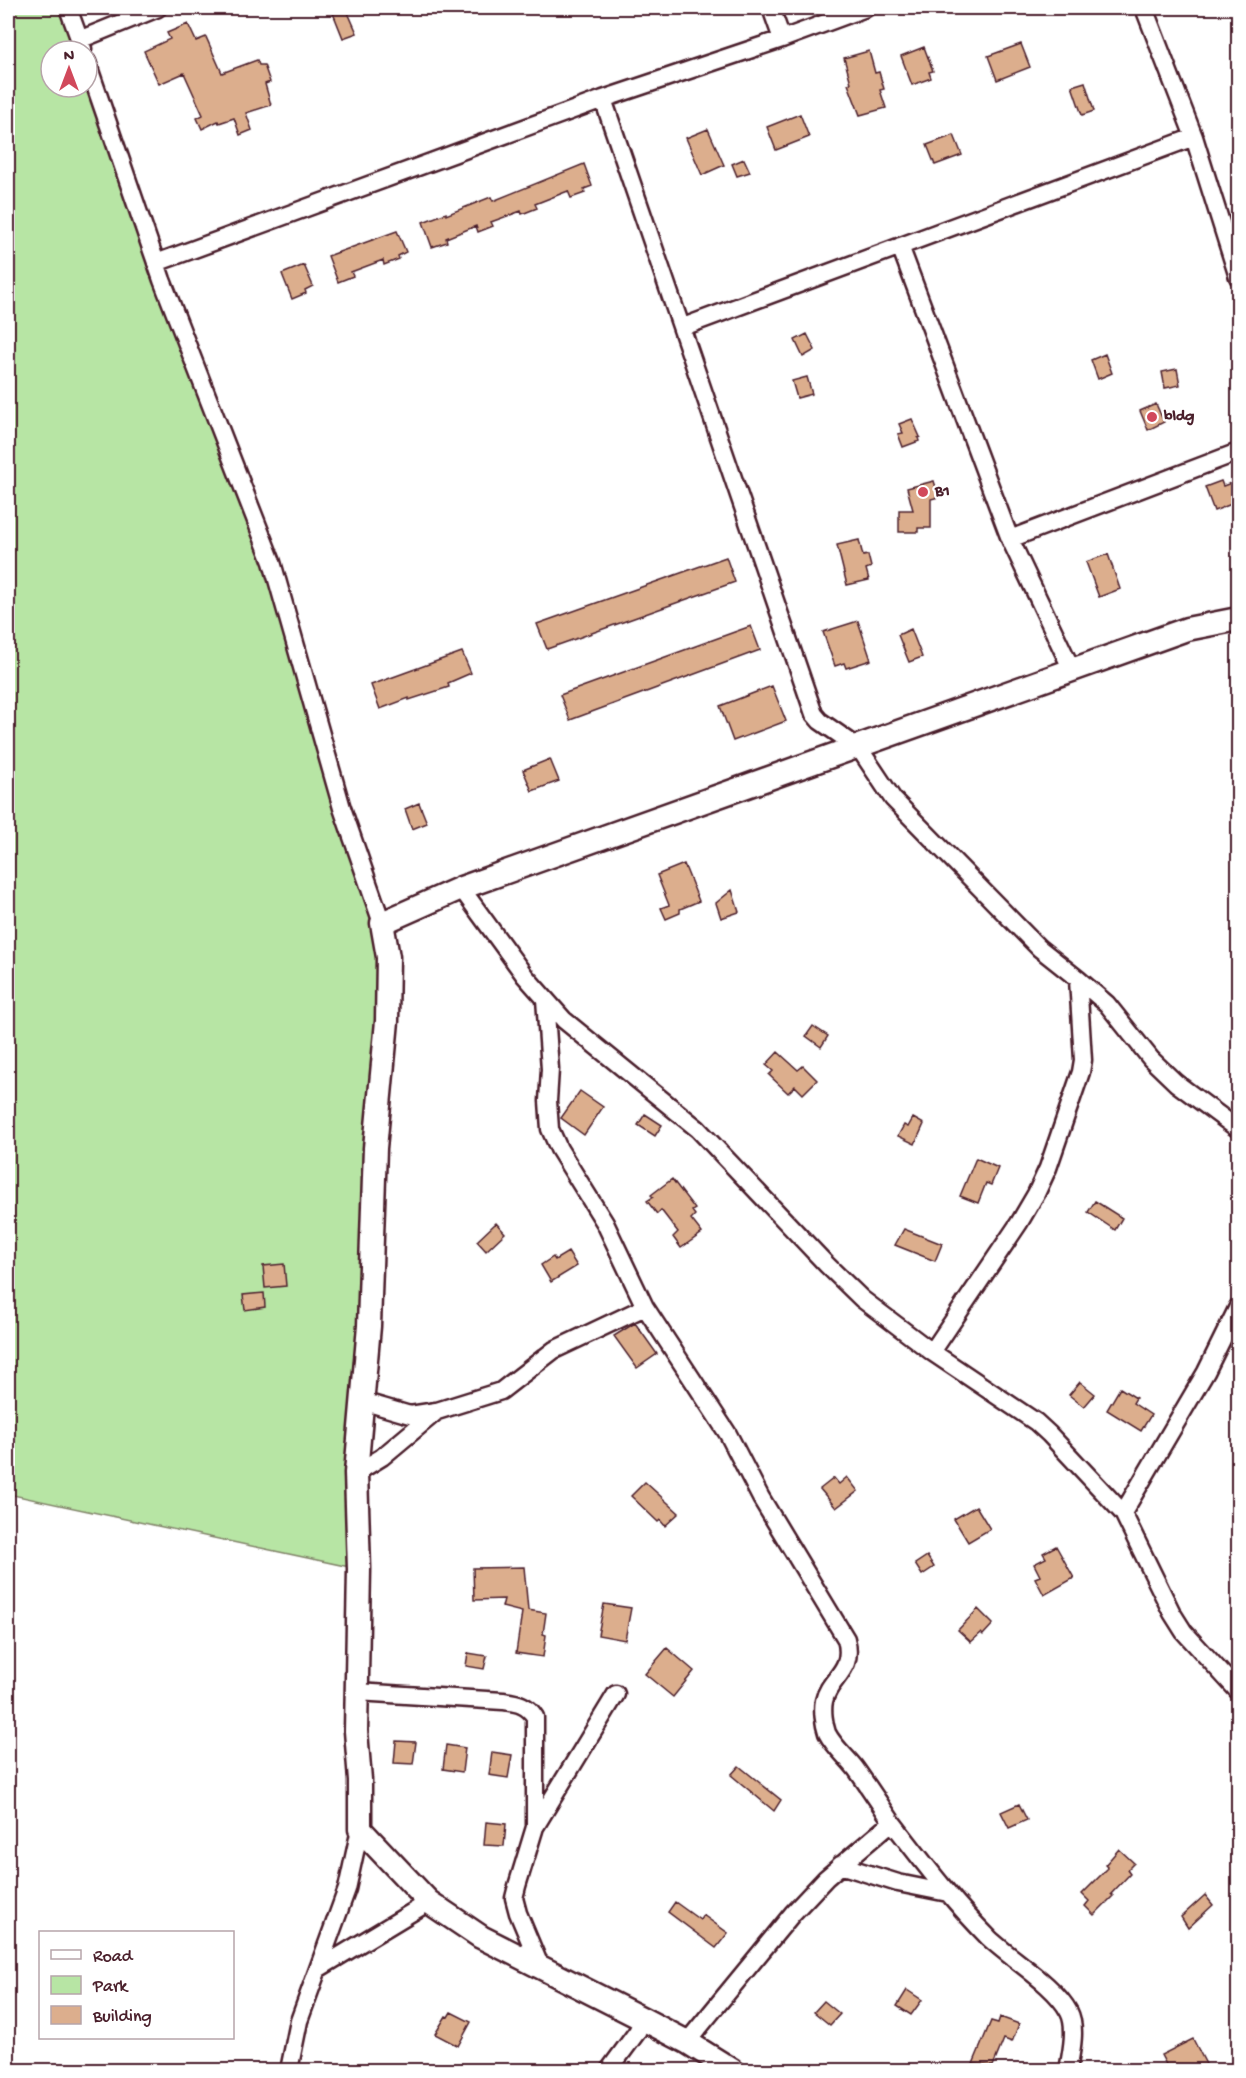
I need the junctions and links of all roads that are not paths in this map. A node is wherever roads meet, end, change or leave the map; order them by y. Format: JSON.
{"nodes":[{"id":1,"x":68,"y":8,"type":"edge"},
{"id":2,"x":159,"y":8,"type":"edge"},
{"id":3,"x":771,"y":8,"type":"edge"},
{"id":4,"x":866,"y":8,"type":"edge"},
{"id":5,"x":1144,"y":8,"type":"edge"},
{"id":6,"x":79,"y":39,"type":"edge"},
{"id":7,"x":94,"y":39,"type":"edge"},
{"id":8,"x":782,"y":39,"type":"junction"},
{"id":9,"x":99,"y":97,"type":"edge"},
{"id":10,"x":603,"y":99,"type":"junction"},
{"id":11,"x":1194,"y":136,"type":"junction"},
{"id":12,"x":900,"y":246,"type":"junction"},
{"id":13,"x":156,"y":263,"type":"junction"},
{"id":14,"x":1239,"y":277,"type":"edge"},
{"id":15,"x":683,"y":327,"type":"junction"},
{"id":16,"x":1239,"y":452,"type":"edge"},
{"id":17,"x":1010,"y":539,"type":"junction"},
{"id":18,"x":1239,"y":619,"type":"edge"},
{"id":19,"x":1072,"y":670,"type":"junction"},
{"id":20,"x":858,"y":748,"type":"junction"},
{"id":21,"x":461,"y":888,"type":"junction"},
{"id":22,"x":382,"y":923,"type":"junction"},
{"id":23,"x":1078,"y":980,"type":"junction"},
{"id":24,"x":545,"y":999,"type":"junction"},
{"id":25,"x":1239,"y":1129,"type":"edge"},
{"id":26,"x":645,"y":1307,"type":"junction"},
{"id":27,"x":1239,"y":1307,"type":"edge"},
{"id":28,"x":932,"y":1352,"type":"junction"},
{"id":29,"x":362,"y":1401,"type":"junction"},
{"id":30,"x":437,"y":1411,"type":"junction"},
{"id":31,"x":356,"y":1473,"type":"junction"},
{"id":32,"x":1123,"y":1513,"type":"junction"},
{"id":33,"x":1239,"y":1690,"type":"edge"},
{"id":34,"x":357,"y":1692,"type":"junction"},
{"id":35,"x":616,"y":1694,"type":"dead end"},
{"id":36,"x":892,"y":1822,"type":"junction"},
{"id":37,"x":535,"y":1827,"type":"junction"},
{"id":38,"x":360,"y":1829,"type":"junction"},
{"id":39,"x":840,"y":1865,"type":"junction"},
{"id":40,"x":948,"y":1893,"type":"junction"},
{"id":41,"x":429,"y":1902,"type":"junction"},
{"id":42,"x":541,"y":1968,"type":"junction"},
{"id":43,"x":318,"y":1969,"type":"junction"},
{"id":44,"x":643,"y":2019,"type":"junction"},
{"id":45,"x":687,"y":2043,"type":"junction"},
{"id":46,"x":289,"y":2070,"type":"edge"},
{"id":47,"x":609,"y":2070,"type":"edge"},
{"id":48,"x":732,"y":2070,"type":"edge"},
{"id":49,"x":1068,"y":2070,"type":"edge"}],
"edges":[{"from":1,"to":6,"type":"street"},
{"from":2,"to":7,"type":"street"},
{"from":3,"to":8,"type":"street"},
{"from":4,"to":8,"type":"street"},
{"from":5,"to":11,"type":"street"},
{"from":8,"to":10,"type":"street"},
{"from":9,"to":13,"type":"street"},
{"from":10,"to":13,"type":"street"},
{"from":10,"to":15,"type":"street"},
{"from":11,"to":12,"type":"street"},
{"from":11,"to":14,"type":"street"},
{"from":12,"to":15,"type":"street"},
{"from":12,"to":17,"type":"street"},
{"from":13,"to":22,"type":"street"},
{"from":15,"to":20,"type":"street"},
{"from":16,"to":17,"type":"street"},
{"from":17,"to":19,"type":"street"},
{"from":18,"to":19,"type":"street"},
{"from":19,"to":20,"type":"street"},
{"from":20,"to":21,"type":"street"},
{"from":20,"to":23,"type":"street"},
{"from":21,"to":22,"type":"street"},
{"from":21,"to":24,"type":"street"},
{"from":22,"to":29,"type":"street"},
{"from":23,"to":25,"type":"street"},
{"from":23,"to":28,"type":"street"},
{"from":24,"to":26,"type":"street"},
{"from":24,"to":28,"type":"street"},
{"from":26,"to":30,"type":"street"},
{"from":26,"to":36,"type":"street"},
{"from":27,"to":32,"type":"street"},
{"from":28,"to":32,"type":"street"},
{"from":29,"to":30,"type":"street"},
{"from":29,"to":31,"type":"street"},
{"from":30,"to":31,"type":"street"},
{"from":31,"to":34,"type":"street"},
{"from":32,"to":33,"type":"street"},
{"from":34,"to":37,"type":"street"},
{"from":34,"to":38,"type":"street"},
{"from":35,"to":37,"type":"street"},
{"from":36,"to":39,"type":"street"},
{"from":36,"to":40,"type":"street"},
{"from":37,"to":42,"type":"street"},
{"from":38,"to":41,"type":"street"},
{"from":38,"to":43,"type":"street"},
{"from":39,"to":40,"type":"street"},
{"from":39,"to":45,"type":"street"},
{"from":40,"to":49,"type":"street"},
{"from":41,"to":42,"type":"street"},
{"from":41,"to":43,"type":"street"},
{"from":42,"to":44,"type":"street"},
{"from":43,"to":46,"type":"street"},
{"from":44,"to":45,"type":"street"},
{"from":44,"to":47,"type":"street"},
{"from":45,"to":48,"type":"street"}]}
